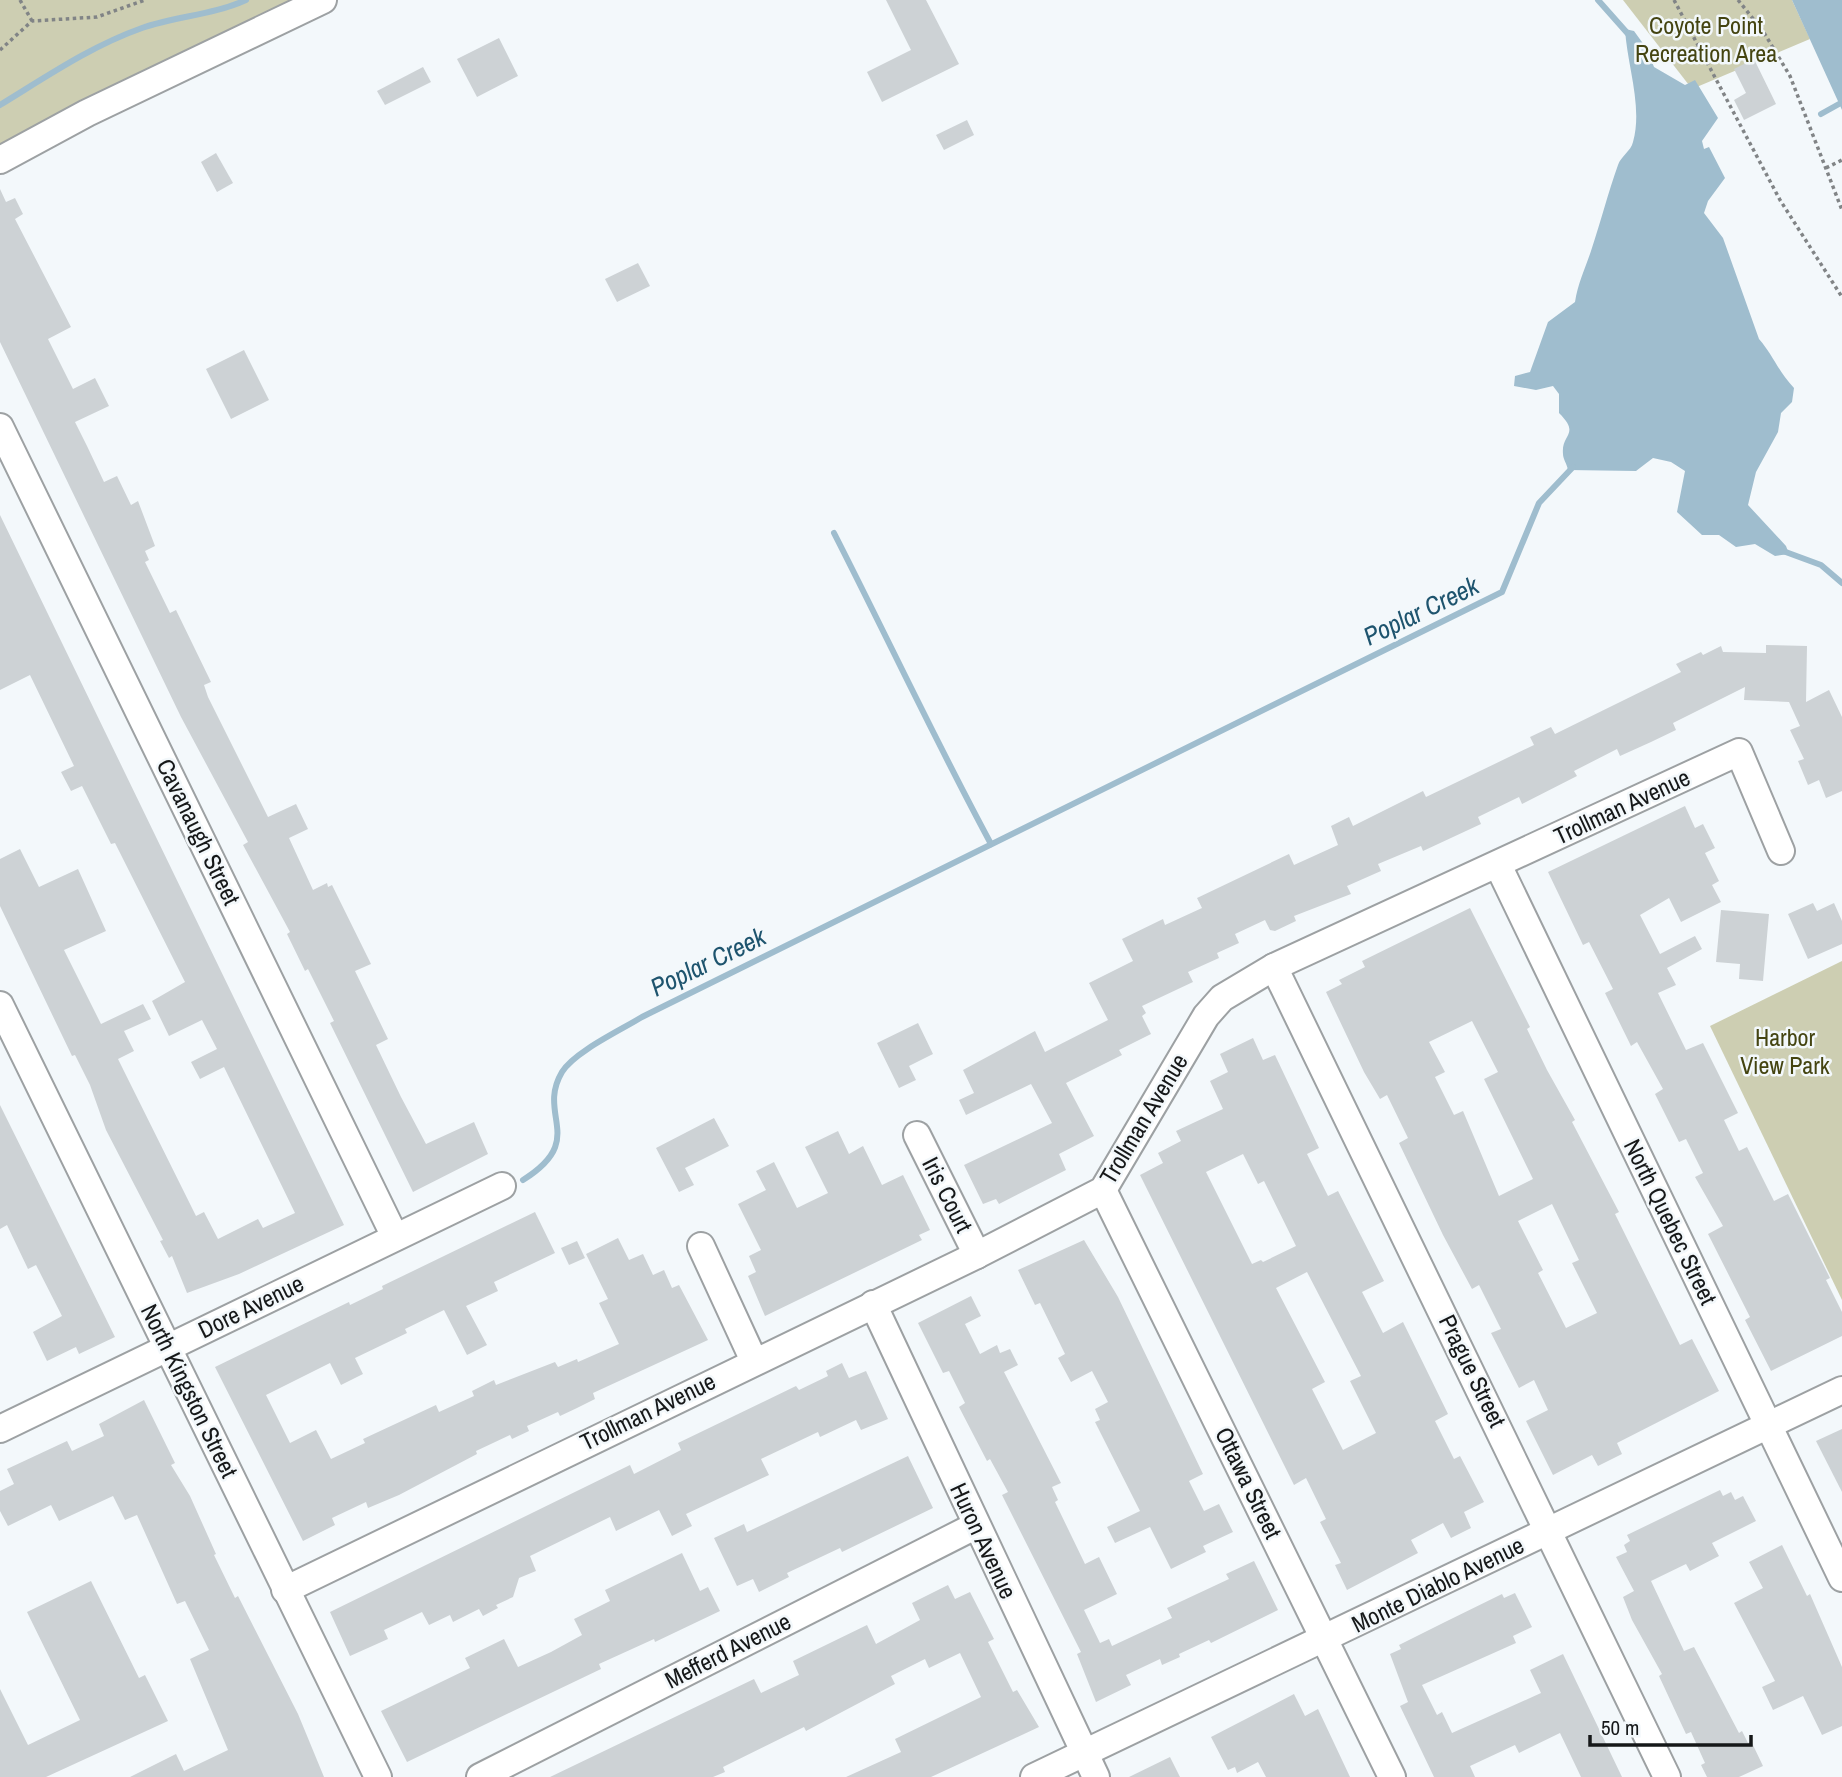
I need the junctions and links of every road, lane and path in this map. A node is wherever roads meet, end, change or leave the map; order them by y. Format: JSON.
{"nodes":[{"id":1,"x":20,"y":0,"type":"edge"},
{"id":2,"x":145,"y":0,"type":"edge"},
{"id":3,"x":323,"y":0,"type":"edge"},
{"id":4,"x":1674,"y":0,"type":"edge"},
{"id":5,"x":1738,"y":0,"type":"edge"},
{"id":6,"x":32,"y":21,"type":"junction"},
{"id":7,"x":0,"y":50,"type":"edge"},
{"id":8,"x":8,"y":156,"type":"edge"},
{"id":9,"x":1842,"y":160,"type":"edge"},
{"id":10,"x":1826,"y":168,"type":"junction"},
{"id":11,"x":1842,"y":207,"type":"edge"},
{"id":12,"x":1842,"y":297,"type":"edge"},
{"id":13,"x":0,"y":428,"type":"edge"},
{"id":14,"x":1781,"y":851,"type":"dead end"},
{"id":15,"x":1498,"y":865,"type":"junction"},
{"id":16,"x":1274,"y":967,"type":"junction"},
{"id":17,"x":0,"y":1005,"type":"edge"},
{"id":18,"x":917,"y":1135,"type":"dead end"},
{"id":19,"x":502,"y":1186,"type":"dead end"},
{"id":20,"x":1102,"y":1190,"type":"junction"},
{"id":21,"x":395,"y":1237,"type":"junction"},
{"id":22,"x":701,"y":1246,"type":"dead end"},
{"id":23,"x":978,"y":1255,"type":"junction"},
{"id":24,"x":873,"y":1304,"type":"junction"},
{"id":25,"x":168,"y":1347,"type":"junction"},
{"id":26,"x":754,"y":1361,"type":"junction"},
{"id":27,"x":1842,"y":1390,"type":"edge"},
{"id":28,"x":1769,"y":1426,"type":"junction"},
{"id":29,"x":0,"y":1429,"type":"edge"},
{"id":30,"x":975,"y":1526,"type":"junction"},
{"id":31,"x":1549,"y":1531,"type":"junction"},
{"id":32,"x":1842,"y":1578,"type":"edge"},
{"id":33,"x":285,"y":1591,"type":"junction"},
{"id":34,"x":1325,"y":1639,"type":"junction"},
{"id":35,"x":1084,"y":1753,"type":"junction"},
{"id":36,"x":378,"y":1777,"type":"edge"},
{"id":37,"x":480,"y":1777,"type":"edge"},
{"id":38,"x":1034,"y":1777,"type":"edge"},
{"id":39,"x":1096,"y":1777,"type":"edge"},
{"id":40,"x":1392,"y":1777,"type":"edge"},
{"id":41,"x":1667,"y":1777,"type":"edge"}],
"edges":[{"from":1,"to":6,"type":"path"},
{"from":2,"to":6,"type":"path"},
{"from":3,"to":8,"type":"street"},
{"from":4,"to":12,"type":"path"},
{"from":5,"to":10,"type":"path"},
{"from":6,"to":7,"type":"path"},
{"from":9,"to":10,"type":"path"},
{"from":10,"to":11,"type":"path"},
{"from":13,"to":21,"type":"street","name":"Cavanaugh Street"},
{"from":14,"to":15,"type":"street","name":"Trollman Avenue"},
{"from":15,"to":16,"type":"street","name":"Trollman Avenue"},
{"from":15,"to":28,"type":"street","name":"North Quebec Street"},
{"from":16,"to":20,"type":"street","name":"Trollman Avenue"},
{"from":16,"to":31,"type":"street","name":"Prague Street"},
{"from":17,"to":25,"type":"street","name":"North Kingston Street"},
{"from":18,"to":23,"type":"street","name":"Iris Court"},
{"from":19,"to":21,"type":"street","name":"Dore Avenue"},
{"from":20,"to":23,"type":"street","name":"Trollman Avenue"},
{"from":20,"to":34,"type":"street","name":"Ottawa Street"},
{"from":21,"to":25,"type":"street","name":"Dore Avenue"},
{"from":22,"to":26,"type":"street"},
{"from":23,"to":24,"type":"street","name":"Trollman Avenue"},
{"from":24,"to":26,"type":"street","name":"Trollman Avenue"},
{"from":24,"to":30,"type":"street","name":"Huron Avenue"},
{"from":25,"to":29,"type":"street","name":"Dore Avenue"},
{"from":25,"to":33,"type":"street","name":"North Kingston Street"},
{"from":26,"to":33,"type":"street","name":"Trollman Avenue"},
{"from":27,"to":28,"type":"street","name":"Monte Diablo Avenue"},
{"from":28,"to":31,"type":"street","name":"Monte Diablo Avenue"},
{"from":28,"to":32,"type":"street","name":"North Quebec Street"},
{"from":30,"to":35,"type":"street","name":"Huron Avenue"},
{"from":30,"to":37,"type":"street","name":"Mefferd Avenue"},
{"from":31,"to":34,"type":"street","name":"Monte Diablo Avenue"},
{"from":31,"to":41,"type":"street","name":"Prague Street"},
{"from":33,"to":36,"type":"street","name":"North Kingston Street"},
{"from":34,"to":35,"type":"street","name":"Monte Diablo Avenue"},
{"from":34,"to":40,"type":"street","name":"Ottawa Street"},
{"from":35,"to":38,"type":"street","name":"Monte Diablo Avenue"},
{"from":35,"to":39,"type":"street","name":"Huron Avenue"}]}
